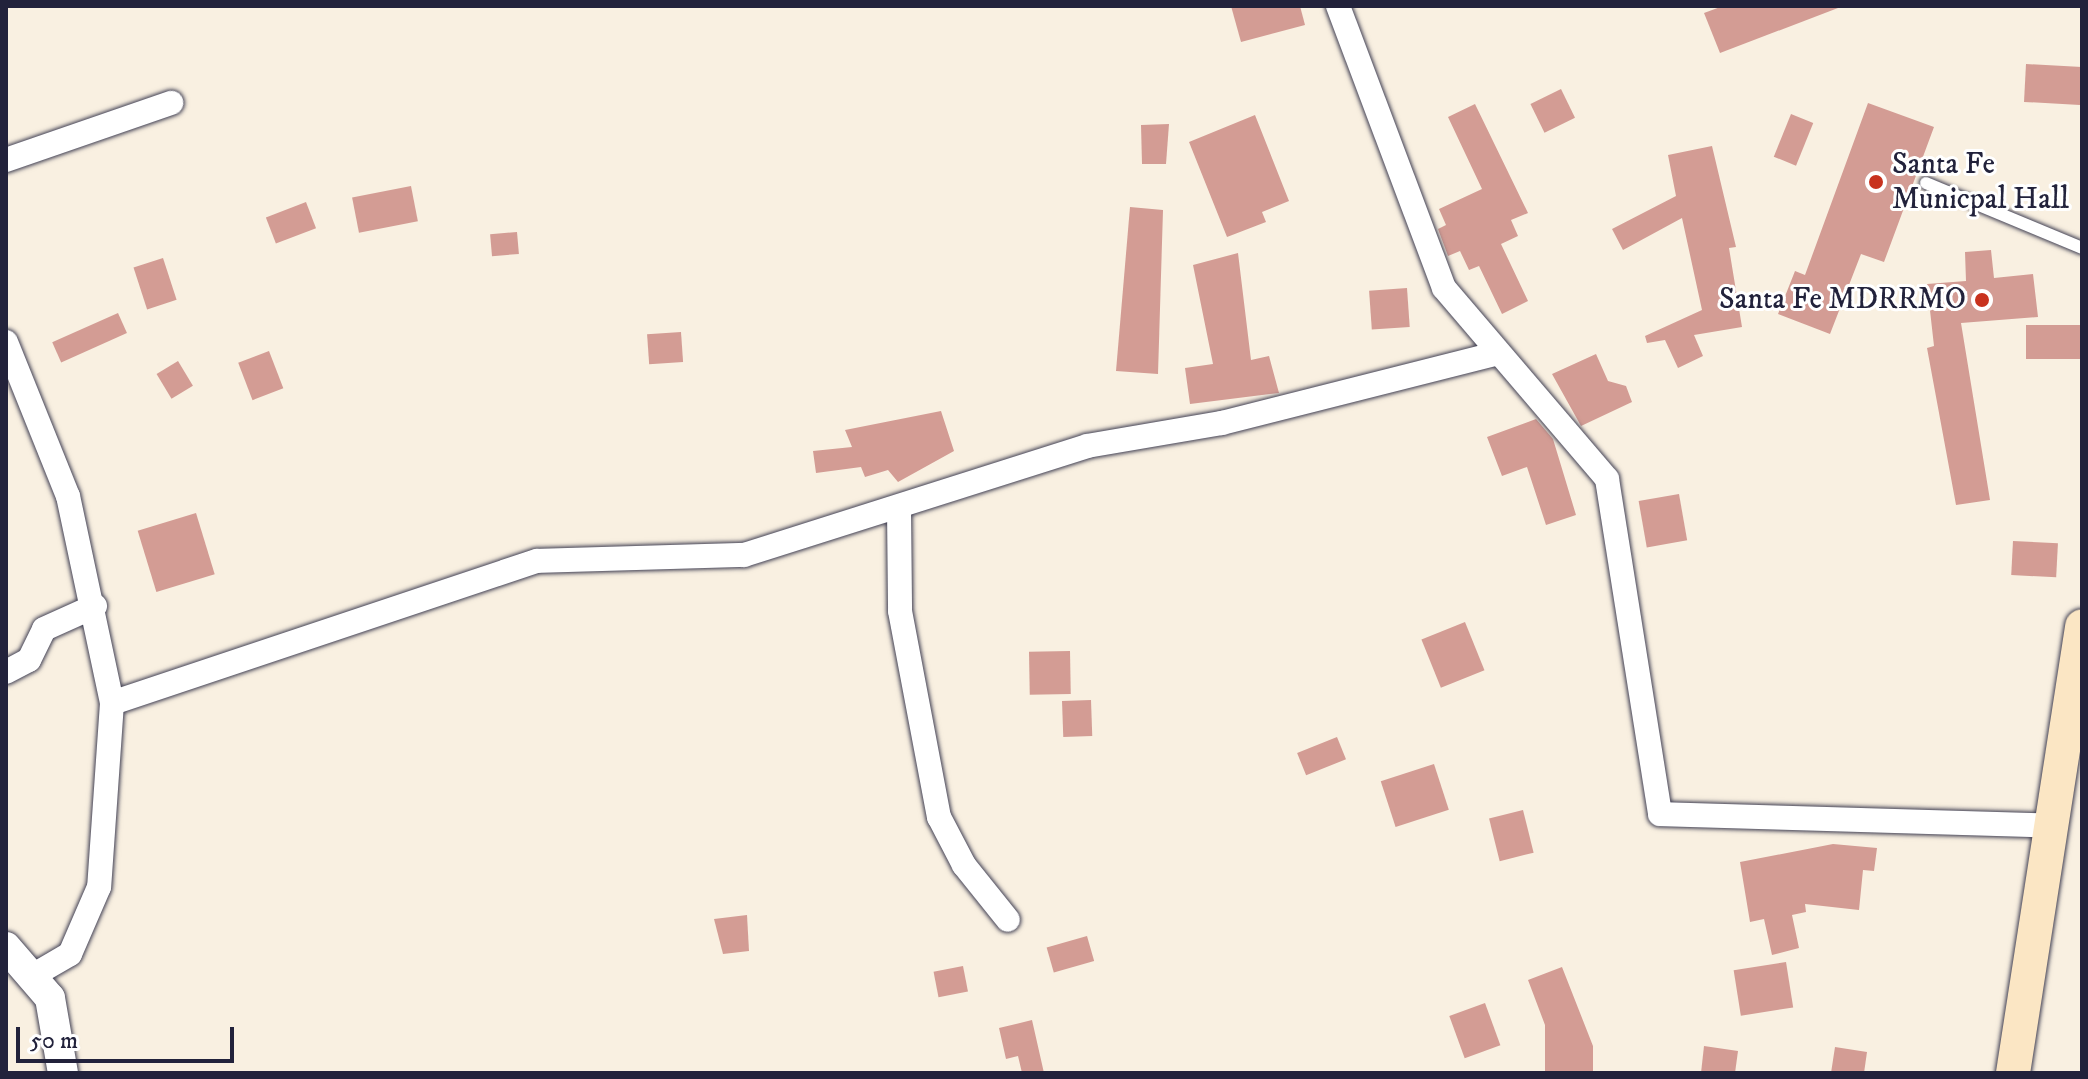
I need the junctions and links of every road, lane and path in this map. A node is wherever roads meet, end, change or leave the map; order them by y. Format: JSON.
{"nodes":[{"id":1,"x":1338,"y":6,"type":"edge"},
{"id":2,"x":171,"y":103,"type":"dead end"},
{"id":3,"x":6,"y":160,"type":"edge"},
{"id":4,"x":1926,"y":183,"type":"dead end"},
{"id":5,"x":2082,"y":248,"type":"edge"},
{"id":6,"x":6,"y":342,"type":"edge"},
{"id":7,"x":1495,"y":354,"type":"junction"},
{"id":8,"x":899,"y":509,"type":"junction"},
{"id":9,"x":95,"y":606,"type":"junction"},
{"id":10,"x":2082,"y":626,"type":"edge"},
{"id":11,"x":6,"y":672,"type":"edge"},
{"id":12,"x":112,"y":703,"type":"junction"},
{"id":13,"x":2053,"y":826,"type":"junction"},
{"id":14,"x":1008,"y":920,"type":"dead end"},
{"id":15,"x":6,"y":947,"type":"edge"},
{"id":16,"x":32,"y":976,"type":"junction"},
{"id":17,"x":63,"y":1073,"type":"edge"},
{"id":18,"x":2013,"y":1073,"type":"edge"}],
"edges":[{"from":1,"to":7,"type":"street"},
{"from":2,"to":3,"type":"street"},
{"from":4,"to":5,"type":"lane"},
{"from":6,"to":9,"type":"street"},
{"from":7,"to":8,"type":"street"},
{"from":7,"to":13,"type":"street"},
{"from":8,"to":12,"type":"street"},
{"from":8,"to":14,"type":"street"},
{"from":9,"to":11,"type":"street"},
{"from":9,"to":12,"type":"street"},
{"from":10,"to":13,"type":"main road"},
{"from":12,"to":16,"type":"street"},
{"from":13,"to":18,"type":"main road"},
{"from":15,"to":16,"type":"street"},
{"from":16,"to":17,"type":"street"}]}
